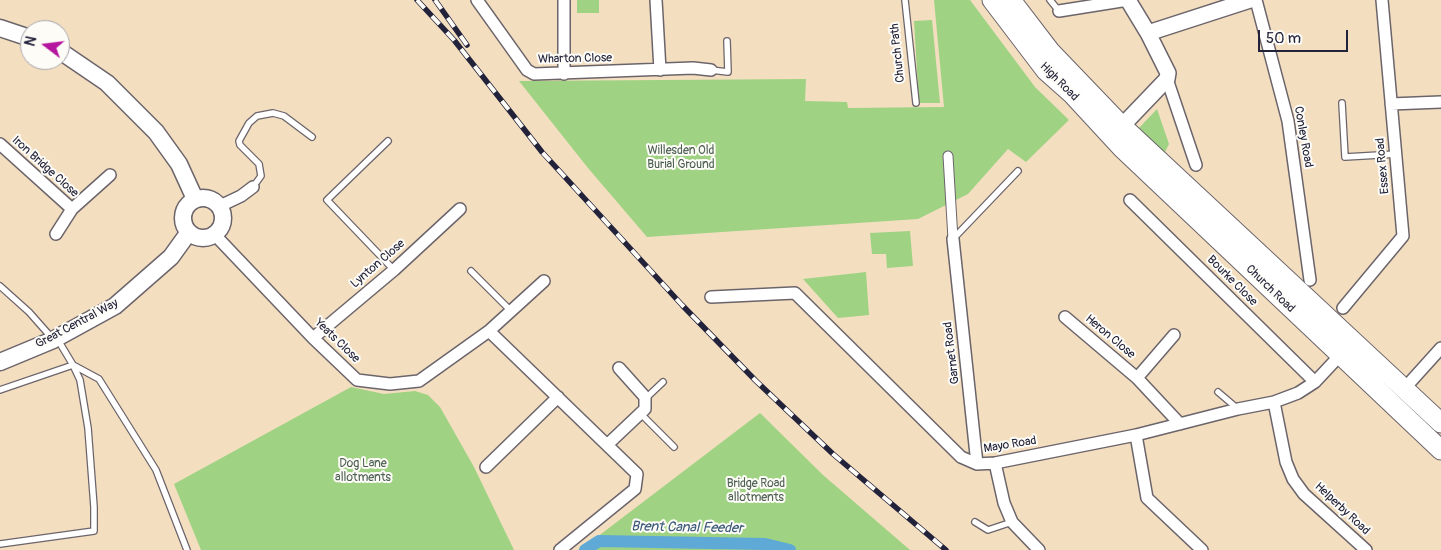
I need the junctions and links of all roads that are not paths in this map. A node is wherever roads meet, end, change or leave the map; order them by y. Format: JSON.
{"nodes":[{"id":1,"x":477,"y":0,"type":"edge"},
{"id":2,"x":564,"y":0,"type":"edge"},
{"id":3,"x":656,"y":0,"type":"edge"},
{"id":4,"x":905,"y":0,"type":"edge"},
{"id":5,"x":992,"y":0,"type":"edge"},
{"id":6,"x":1011,"y":0,"type":"edge"},
{"id":7,"x":1050,"y":0,"type":"edge"},
{"id":8,"x":1128,"y":0,"type":"edge"},
{"id":9,"x":1250,"y":0,"type":"edge"},
{"id":10,"x":1256,"y":0,"type":"edge"},
{"id":11,"x":1382,"y":0,"type":"edge"},
{"id":12,"x":1059,"y":11,"type":"joint"},
{"id":13,"x":0,"y":28,"type":"edge"},
{"id":14,"x":1148,"y":33,"type":"junction"},
{"id":15,"x":20,"y":35,"type":"edge"},
{"id":16,"x":727,"y":41,"type":"dead end"},
{"id":17,"x":70,"y":58,"type":"edge"},
{"id":18,"x":660,"y":70,"type":"junction"},
{"id":19,"x":710,"y":70,"type":"joint"},
{"id":20,"x":564,"y":74,"type":"junction"},
{"id":21,"x":1168,"y":79,"type":"junction"},
{"id":22,"x":1342,"y":102,"type":"dead end"},
{"id":23,"x":1441,"y":102,"type":"edge"},
{"id":24,"x":916,"y":104,"type":"dead end"},
{"id":25,"x":1391,"y":104,"type":"junction"},
{"id":26,"x":1117,"y":132,"type":"junction"},
{"id":27,"x":312,"y":138,"type":"dead end"},
{"id":28,"x":388,"y":141,"type":"dead end"},
{"id":29,"x":0,"y":144,"type":"edge"},
{"id":30,"x":1397,"y":154,"type":"junction"},
{"id":31,"x":948,"y":156,"type":"dead end"},
{"id":32,"x":1196,"y":165,"type":"dead end"},
{"id":33,"x":1018,"y":170,"type":"dead end"},
{"id":34,"x":110,"y":175,"type":"dead end"},
{"id":35,"x":253,"y":187,"type":"joint"},
{"id":36,"x":195,"y":199,"type":"junction"},
{"id":37,"x":1130,"y":200,"type":"dead end"},
{"id":38,"x":220,"y":206,"type":"junction"},
{"id":39,"x":72,"y":209,"type":"junction"},
{"id":40,"x":460,"y":209,"type":"dead end"},
{"id":41,"x":188,"y":232,"type":"junction"},
{"id":42,"x":56,"y":234,"type":"dead end"},
{"id":43,"x":215,"y":236,"type":"junction"},
{"id":44,"x":953,"y":239,"type":"junction"},
{"id":45,"x":394,"y":270,"type":"junction"},
{"id":46,"x":471,"y":271,"type":"dead end"},
{"id":47,"x":1310,"y":280,"type":"dead end"},
{"id":48,"x":544,"y":281,"type":"dead end"},
{"id":49,"x":0,"y":286,"type":"edge"},
{"id":50,"x":711,"y":297,"type":"dead end"},
{"id":51,"x":1343,"y":308,"type":"dead end"},
{"id":52,"x":511,"y":311,"type":"junction"},
{"id":53,"x":1065,"y":318,"type":"dead end"},
{"id":54,"x":490,"y":331,"type":"junction"},
{"id":55,"x":1174,"y":335,"type":"dead end"},
{"id":56,"x":313,"y":338,"type":"junction"},
{"id":57,"x":55,"y":339,"type":"junction"},
{"id":58,"x":1353,"y":341,"type":"junction"},
{"id":59,"x":1441,"y":348,"type":"edge"},
{"id":60,"x":1340,"y":356,"type":"junction"},
{"id":61,"x":0,"y":362,"type":"edge"},
{"id":62,"x":73,"y":365,"type":"junction"},
{"id":63,"x":619,"y":368,"type":"dead end"},
{"id":64,"x":1137,"y":378,"type":"junction"},
{"id":65,"x":663,"y":382,"type":"dead end"},
{"id":66,"x":1315,"y":382,"type":"junction"},
{"id":67,"x":1404,"y":389,"type":"junction"},
{"id":68,"x":0,"y":390,"type":"edge"},
{"id":69,"x":1218,"y":392,"type":"dead end"},
{"id":70,"x":558,"y":397,"type":"junction"},
{"id":71,"x":645,"y":399,"type":"junction"},
{"id":72,"x":1274,"y":402,"type":"junction"},
{"id":73,"x":1238,"y":409,"type":"junction"},
{"id":74,"x":640,"y":413,"type":"junction"},
{"id":75,"x":1441,"y":415,"type":"edge"},
{"id":76,"x":1180,"y":424,"type":"junction"},
{"id":77,"x":1136,"y":435,"type":"junction"},
{"id":78,"x":608,"y":444,"type":"junction"},
{"id":79,"x":674,"y":447,"type":"dead end"},
{"id":80,"x":1441,"y":450,"type":"edge"},
{"id":81,"x":994,"y":463,"type":"junction"},
{"id":82,"x":978,"y":464,"type":"junction"},
{"id":83,"x":486,"y":467,"type":"dead end"},
{"id":84,"x":975,"y":522,"type":"dead end"},
{"id":85,"x":1012,"y":522,"type":"junction"},
{"id":86,"x":0,"y":544,"type":"edge"},
{"id":87,"x":187,"y":550,"type":"edge"},
{"id":88,"x":560,"y":550,"type":"edge"},
{"id":89,"x":1039,"y":550,"type":"edge"},
{"id":90,"x":1202,"y":550,"type":"edge"},
{"id":91,"x":1366,"y":550,"type":"edge"}],
"edges":[{"from":1,"to":20,"type":"street","name":"Wharton Close"},
{"from":2,"to":20,"type":"street"},
{"from":3,"to":18,"type":"street"},
{"from":4,"to":24,"type":"lane","name":"Church Path"},
{"from":5,"to":26,"type":"main road","name":"High Road"},
{"from":6,"to":26,"type":"main road","name":"High Road"},
{"from":7,"to":12,"type":"lane"},
{"from":8,"to":12,"type":"street"},
{"from":8,"to":14,"type":"street"},
{"from":9,"to":14,"type":"street"},
{"from":10,"to":47,"type":"street","name":"Conley Road"},
{"from":11,"to":25,"type":"street","name":"Essex Road"},
{"from":13,"to":15,"type":"main road"},
{"from":14,"to":21,"type":"street"},
{"from":16,"to":19,"type":"lane"},
{"from":17,"to":36,"type":"main road"},
{"from":18,"to":19,"type":"street","name":"Wharton Close"},
{"from":18,"to":20,"type":"street","name":"Wharton Close"},
{"from":21,"to":26,"type":"street"},
{"from":21,"to":32,"type":"street"},
{"from":22,"to":30,"type":"lane"},
{"from":23,"to":25,"type":"street"},
{"from":25,"to":30,"type":"street","name":"Essex Road"},
{"from":26,"to":58,"type":"main road","name":"Church Road"},
{"from":26,"to":60,"type":"main road","name":"Church Road"},
{"from":27,"to":35,"type":"lane"},
{"from":28,"to":45,"type":"lane"},
{"from":29,"to":39,"type":"street","name":"Iron Bridge Close"},
{"from":30,"to":51,"type":"street","name":"Essex Road"},
{"from":31,"to":44,"type":"street","name":"Garnet Road"},
{"from":33,"to":44,"type":"lane"},
{"from":34,"to":39,"type":"street","name":"Iron Bridge Close"},
{"from":35,"to":38,"type":"street"},
{"from":36,"to":38,"type":"main road"},
{"from":36,"to":41,"type":"main road"},
{"from":37,"to":66,"type":"street","name":"Bourke Close"},
{"from":38,"to":43,"type":"main road"},
{"from":39,"to":42,"type":"street","name":"Iron Bridge Close"},
{"from":40,"to":45,"type":"street","name":"Lynton Close"},
{"from":41,"to":43,"type":"main road"},
{"from":41,"to":57,"type":"main road","name":"Great Central Way"},
{"from":43,"to":56,"type":"street","name":"Yeats Close"},
{"from":44,"to":82,"type":"street","name":"Garnet Road"},
{"from":45,"to":56,"type":"street","name":"Lynton Close"},
{"from":46,"to":52,"type":"lane"},
{"from":48,"to":52,"type":"street","name":"Yeats Close"},
{"from":49,"to":57,"type":"lane"},
{"from":50,"to":82,"type":"street","name":"Mayo Road"},
{"from":52,"to":54,"type":"street","name":"Yeats Close"},
{"from":53,"to":64,"type":"street","name":"Heron Close"},
{"from":54,"to":56,"type":"street","name":"Yeats Close"},
{"from":54,"to":70,"type":"street"},
{"from":55,"to":64,"type":"street","name":"Heron Close"},
{"from":57,"to":61,"type":"main road","name":"Great Central Way"},
{"from":57,"to":62,"type":"lane"},
{"from":58,"to":60,"type":"street","name":"Mayo Road"},
{"from":58,"to":67,"type":"main road","name":"Church Road"},
{"from":59,"to":67,"type":"street"},
{"from":60,"to":66,"type":"street","name":"Mayo Road"},
{"from":60,"to":80,"type":"main road","name":"Church Road"},
{"from":62,"to":68,"type":"lane"},
{"from":62,"to":86,"type":"lane"},
{"from":62,"to":87,"type":"lane"},
{"from":63,"to":71,"type":"street"},
{"from":64,"to":76,"type":"street","name":"Heron Close"},
{"from":65,"to":71,"type":"lane"},
{"from":66,"to":72,"type":"street","name":"Mayo Road"},
{"from":67,"to":75,"type":"main road","name":"Church Road"},
{"from":69,"to":73,"type":"lane"},
{"from":70,"to":78,"type":"street"},
{"from":70,"to":83,"type":"street"},
{"from":71,"to":74,"type":"street"},
{"from":72,"to":73,"type":"street","name":"Mayo Road"},
{"from":72,"to":91,"type":"street","name":"Helperby Road"},
{"from":73,"to":76,"type":"street","name":"Mayo Road"},
{"from":74,"to":78,"type":"street"},
{"from":74,"to":79,"type":"lane"},
{"from":76,"to":77,"type":"street","name":"Mayo Road"},
{"from":77,"to":81,"type":"street","name":"Mayo Road"},
{"from":77,"to":90,"type":"street"},
{"from":78,"to":88,"type":"street"},
{"from":81,"to":82,"type":"street","name":"Mayo Road"},
{"from":81,"to":85,"type":"street"},
{"from":84,"to":85,"type":"lane"},
{"from":85,"to":89,"type":"street"}]}
